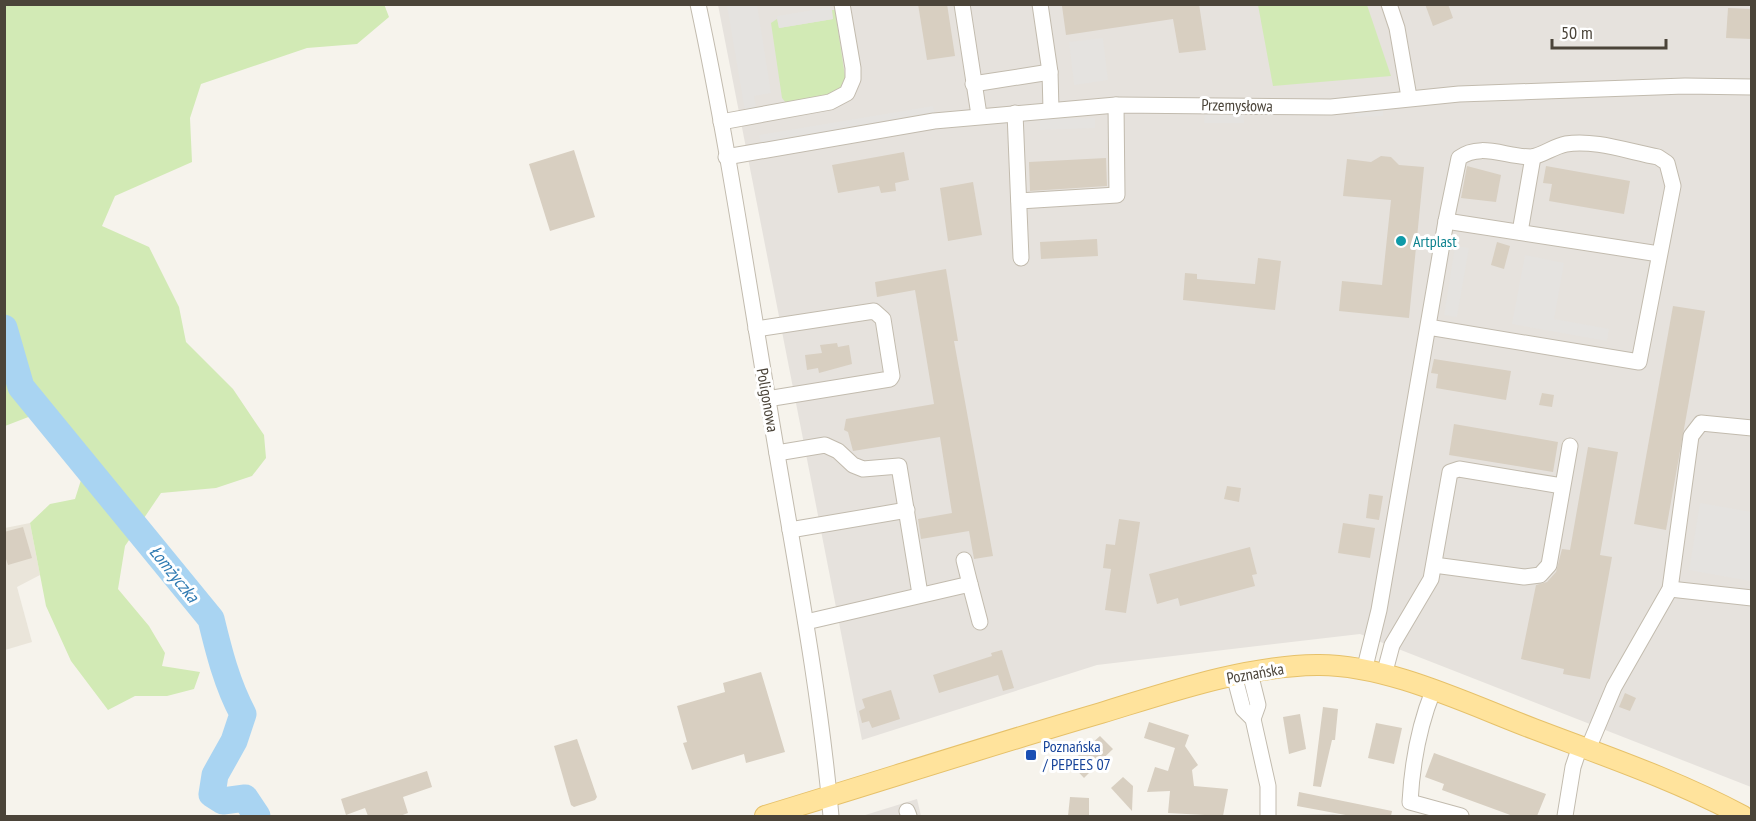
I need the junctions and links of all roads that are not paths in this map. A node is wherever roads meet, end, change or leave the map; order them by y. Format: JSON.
{"nodes":[{"id":1,"x":698,"y":4,"type":"edge"},
{"id":2,"x":842,"y":4,"type":"edge"},
{"id":3,"x":962,"y":4,"type":"edge"},
{"id":4,"x":1040,"y":4,"type":"edge"},
{"id":5,"x":1389,"y":4,"type":"edge"},
{"id":6,"x":1050,"y":72,"type":"junction"},
{"id":7,"x":973,"y":84,"type":"junction"},
{"id":8,"x":1752,"y":87,"type":"edge"},
{"id":9,"x":1409,"y":97,"type":"junction"},
{"id":10,"x":1116,"y":105,"type":"junction"},
{"id":11,"x":1051,"y":110,"type":"junction"},
{"id":12,"x":1015,"y":113,"type":"junction"},
{"id":13,"x":979,"y":116,"type":"junction"},
{"id":14,"x":721,"y":122,"type":"junction"},
{"id":15,"x":726,"y":157,"type":"junction"},
{"id":16,"x":1533,"y":157,"type":"junction"},
{"id":17,"x":1019,"y":201,"type":"junction"},
{"id":18,"x":1446,"y":221,"type":"junction"},
{"id":19,"x":1520,"y":232,"type":"junction"},
{"id":20,"x":1659,"y":254,"type":"junction"},
{"id":21,"x":1021,"y":258,"type":"dead end"},
{"id":22,"x":1428,"y":327,"type":"junction"},
{"id":23,"x":756,"y":329,"type":"junction"},
{"id":24,"x":767,"y":399,"type":"junction"},
{"id":25,"x":1752,"y":428,"type":"edge"},
{"id":26,"x":1570,"y":446,"type":"dead end"},
{"id":27,"x":777,"y":453,"type":"junction"},
{"id":28,"x":1562,"y":486,"type":"junction"},
{"id":29,"x":907,"y":510,"type":"junction"},
{"id":30,"x":790,"y":530,"type":"junction"},
{"id":31,"x":964,"y":560,"type":"dead end"},
{"id":32,"x":1434,"y":565,"type":"junction"},
{"id":33,"x":970,"y":584,"type":"junction"},
{"id":34,"x":1670,"y":589,"type":"junction"},
{"id":35,"x":920,"y":594,"type":"junction"},
{"id":36,"x":1752,"y":598,"type":"edge"},
{"id":37,"x":806,"y":622,"type":"junction"},
{"id":38,"x":980,"y":622,"type":"dead end"},
{"id":39,"x":1364,"y":671,"type":"junction"},
{"id":40,"x":1242,"y":674,"type":"junction"},
{"id":41,"x":1383,"y":675,"type":"junction"},
{"id":42,"x":1432,"y":691,"type":"junction"},
{"id":43,"x":1584,"y":748,"type":"junction"},
{"id":44,"x":830,"y":807,"type":"edge"},
{"id":45,"x":765,"y":816,"type":"edge"},
{"id":46,"x":1268,"y":816,"type":"edge"},
{"id":47,"x":1461,"y":816,"type":"edge"},
{"id":48,"x":1565,"y":816,"type":"edge"},
{"id":49,"x":1740,"y":816,"type":"edge"}],
"edges":[{"from":1,"to":14,"type":"street","name":"Poligonowa"},
{"from":2,"to":14,"type":"street"},
{"from":3,"to":7,"type":"street"},
{"from":4,"to":6,"type":"street"},
{"from":5,"to":9,"type":"street"},
{"from":6,"to":7,"type":"street"},
{"from":6,"to":11,"type":"street"},
{"from":7,"to":13,"type":"street"},
{"from":8,"to":9,"type":"street","name":"Przemysłowa"},
{"from":9,"to":10,"type":"street","name":"Przemysłowa"},
{"from":10,"to":11,"type":"street","name":"Przemysłowa"},
{"from":10,"to":17,"type":"street"},
{"from":11,"to":12,"type":"street","name":"Przemysłowa"},
{"from":12,"to":13,"type":"street","name":"Przemysłowa"},
{"from":12,"to":17,"type":"street"},
{"from":13,"to":15,"type":"street","name":"Przemysłowa"},
{"from":14,"to":15,"type":"street","name":"Poligonowa"},
{"from":15,"to":23,"type":"street","name":"Poligonowa"},
{"from":16,"to":18,"type":"street"},
{"from":16,"to":19,"type":"street"},
{"from":16,"to":20,"type":"street"},
{"from":17,"to":21,"type":"street"},
{"from":18,"to":19,"type":"street"},
{"from":18,"to":22,"type":"street"},
{"from":19,"to":20,"type":"street"},
{"from":20,"to":22,"type":"street"},
{"from":22,"to":39,"type":"street"},
{"from":23,"to":24,"type":"street","name":"Poligonowa"},
{"from":23,"to":24,"type":"street"},
{"from":24,"to":27,"type":"street","name":"Poligonowa"},
{"from":25,"to":34,"type":"street"},
{"from":26,"to":28,"type":"street"},
{"from":27,"to":29,"type":"street"},
{"from":27,"to":30,"type":"street","name":"Poligonowa"},
{"from":28,"to":32,"type":"street"},
{"from":28,"to":32,"type":"street"},
{"from":29,"to":30,"type":"street"},
{"from":29,"to":35,"type":"street"},
{"from":30,"to":37,"type":"street","name":"Poligonowa"},
{"from":31,"to":33,"type":"street"},
{"from":32,"to":41,"type":"street"},
{"from":33,"to":35,"type":"street"},
{"from":33,"to":38,"type":"street"},
{"from":34,"to":36,"type":"street"},
{"from":34,"to":43,"type":"street"},
{"from":35,"to":37,"type":"street"},
{"from":37,"to":44,"type":"street","name":"Poligonowa"},
{"from":39,"to":40,"type":"main road","name":"Poznańska"},
{"from":39,"to":41,"type":"main road","name":"Poznańska"},
{"from":40,"to":44,"type":"main road","name":"Poznańska"},
{"from":40,"to":46,"type":"street"},
{"from":41,"to":42,"type":"main road","name":"Poznańska"},
{"from":42,"to":43,"type":"main road","name":"Poznańska"},
{"from":42,"to":47,"type":"street"},
{"from":43,"to":48,"type":"street"},
{"from":43,"to":49,"type":"main road","name":"Poznańska"},
{"from":44,"to":45,"type":"main road","name":"Poznańska"}]}
